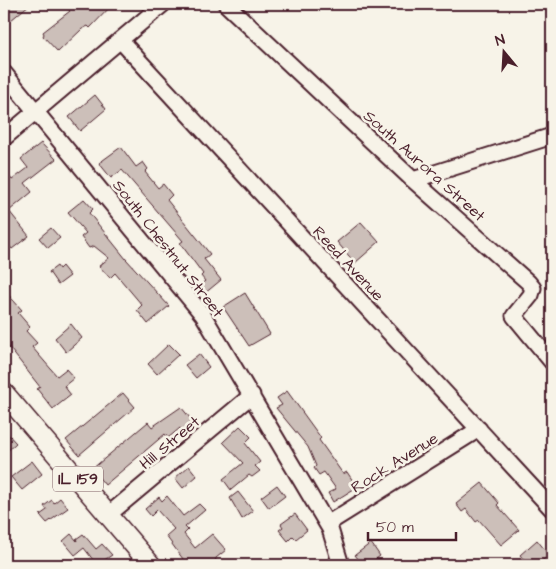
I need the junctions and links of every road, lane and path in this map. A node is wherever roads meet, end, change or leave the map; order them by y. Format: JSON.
{"nodes":[{"id":1,"x":163,"y":4,"type":"edge"},
{"id":2,"x":226,"y":4,"type":"edge"},
{"id":3,"x":120,"y":40,"type":"junction"},
{"id":4,"x":4,"y":73,"type":"edge"},
{"id":5,"x":35,"y":111,"type":"junction"},
{"id":6,"x":552,"y":136,"type":"edge"},
{"id":7,"x":4,"y":138,"type":"edge"},
{"id":8,"x":413,"y":180,"type":"junction"},
{"id":9,"x":552,"y":362,"type":"edge"},
{"id":10,"x":4,"y":393,"type":"edge"},
{"id":11,"x":252,"y":395,"type":"junction"},
{"id":12,"x":479,"y":429,"type":"junction"},
{"id":13,"x":552,"y":509,"type":"edge"},
{"id":14,"x":108,"y":515,"type":"junction"},
{"id":15,"x":327,"y":524,"type":"junction"},
{"id":16,"x":151,"y":565,"type":"edge"},
{"id":17,"x":341,"y":565,"type":"edge"}],
"edges":[{"from":1,"to":3,"type":"street"},
{"from":2,"to":8,"type":"street","name":"South Aurora Street"},
{"from":3,"to":5,"type":"street"},
{"from":3,"to":12,"type":"street","name":"Reed Avenue"},
{"from":4,"to":5,"type":"street","name":"South Chestnut Street"},
{"from":5,"to":7,"type":"street"},
{"from":5,"to":11,"type":"street","name":"South Chestnut Street"},
{"from":6,"to":8,"type":"street"},
{"from":8,"to":9,"type":"street","name":"South Aurora Street"},
{"from":10,"to":14,"type":"main road","number":"IL 159"},
{"from":11,"to":14,"type":"street","name":"Hill Street"},
{"from":11,"to":15,"type":"street","name":"South Chestnut Street"},
{"from":12,"to":13,"type":"street","name":"Reed Avenue"},
{"from":12,"to":15,"type":"street","name":"Rock Avenue"},
{"from":14,"to":16,"type":"main road","number":"IL 159"},
{"from":15,"to":17,"type":"street","name":"South Chestnut Street"}]}
